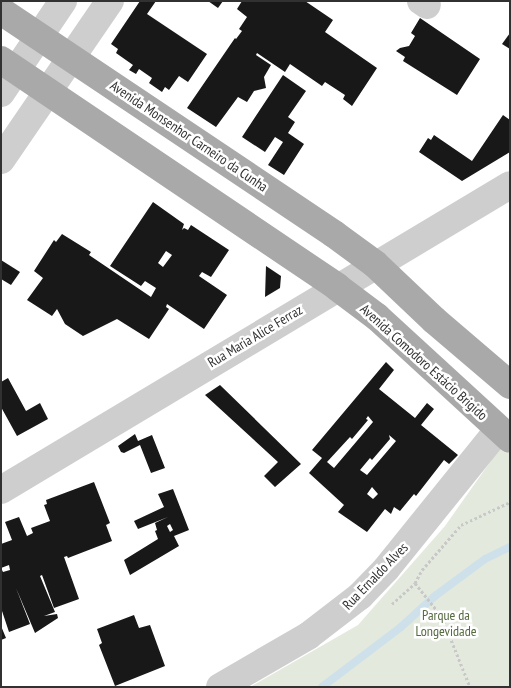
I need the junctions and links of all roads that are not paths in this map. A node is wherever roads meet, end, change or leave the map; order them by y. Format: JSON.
{"nodes":[{"id":1,"x":64,"y":1,"type":"edge"},
{"id":2,"x":110,"y":1,"type":"edge"},
{"id":3,"x":1,"y":11,"type":"edge"},
{"id":4,"x":39,"y":37,"type":"junction"},
{"id":5,"x":71,"y":58,"type":"junction"},
{"id":6,"x":9,"y":65,"type":"edge"},
{"id":7,"x":48,"y":92,"type":"junction"},
{"id":8,"x":1,"y":93,"type":"edge"},
{"id":9,"x":1,"y":160,"type":"edge"},
{"id":10,"x":510,"y":184,"type":"edge"},
{"id":11,"x":375,"y":264,"type":"junction"},
{"id":12,"x":337,"y":287,"type":"junction"},
{"id":13,"x":510,"y":385,"type":"edge"},
{"id":14,"x":504,"y":434,"type":"edge"},
{"id":15,"x":1,"y":490,"type":"edge"},
{"id":16,"x":220,"y":687,"type":"edge"}],
"edges":[{"from":1,"to":4,"type":"street"},
{"from":2,"to":5,"type":"street"},
{"from":3,"to":4,"type":"main road","name":"Avenida Monsenhor Carneiro da Cunha"},
{"from":4,"to":5,"type":"main road","name":"Avenida Monsenhor Carneiro da Cunha"},
{"from":4,"to":6,"type":"street"},
{"from":5,"to":7,"type":"street"},
{"from":5,"to":11,"type":"main road","name":"Avenida Monsenhor Carneiro da Cunha"},
{"from":6,"to":7,"type":"main road"},
{"from":6,"to":8,"type":"street"},
{"from":7,"to":9,"type":"street"},
{"from":7,"to":12,"type":"main road"},
{"from":10,"to":11,"type":"street","name":"Rua Maria Alice Ferraz"},
{"from":11,"to":12,"type":"street","name":"Rua Maria Alice Ferraz"},
{"from":11,"to":13,"type":"main road"},
{"from":12,"to":14,"type":"main road","name":"Avenida Comodoro Estácio Brigido"},
{"from":12,"to":15,"type":"street","name":"Rua Maria Alice Ferraz"},
{"from":14,"to":16,"type":"street","name":"Rua Ernaldo Alves"}]}
